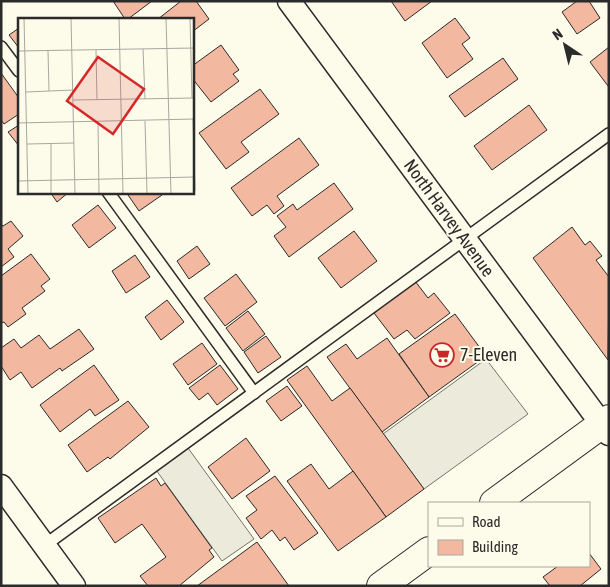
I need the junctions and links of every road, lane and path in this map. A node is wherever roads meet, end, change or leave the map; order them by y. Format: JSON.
{"nodes":[{"id":1,"x":289,"y":1,"type":"edge"},
{"id":2,"x":1,"y":47,"type":"edge"},
{"id":3,"x":18,"y":70,"type":"edge"},
{"id":4,"x":609,"y":134,"type":"edge"},
{"id":5,"x":109,"y":194,"type":"edge"},
{"id":6,"x":464,"y":239,"type":"junction"},
{"id":7,"x":254,"y":393,"type":"junction"},
{"id":8,"x":606,"y":426,"type":"edge"},
{"id":9,"x":1,"y":486,"type":"edge"},
{"id":10,"x":495,"y":502,"type":"edge"},
{"id":11,"x":44,"y":545,"type":"junction"},
{"id":12,"x":428,"y":552,"type":"edge"},
{"id":13,"x":392,"y":583,"type":"edge"},
{"id":14,"x":74,"y":586,"type":"edge"}],
"edges":[{"from":1,"to":6,"type":"street","name":"North Harvey Avenue"},
{"from":2,"to":3,"type":"lane"},
{"from":4,"to":6,"type":"lane"},
{"from":5,"to":7,"type":"lane"},
{"from":6,"to":7,"type":"lane"},
{"from":6,"to":8,"type":"street","name":"North Harvey Avenue"},
{"from":7,"to":11,"type":"lane"},
{"from":8,"to":10,"type":"main road"},
{"from":9,"to":11,"type":"street"},
{"from":11,"to":14,"type":"street"},
{"from":12,"to":13,"type":"main road"}]}
